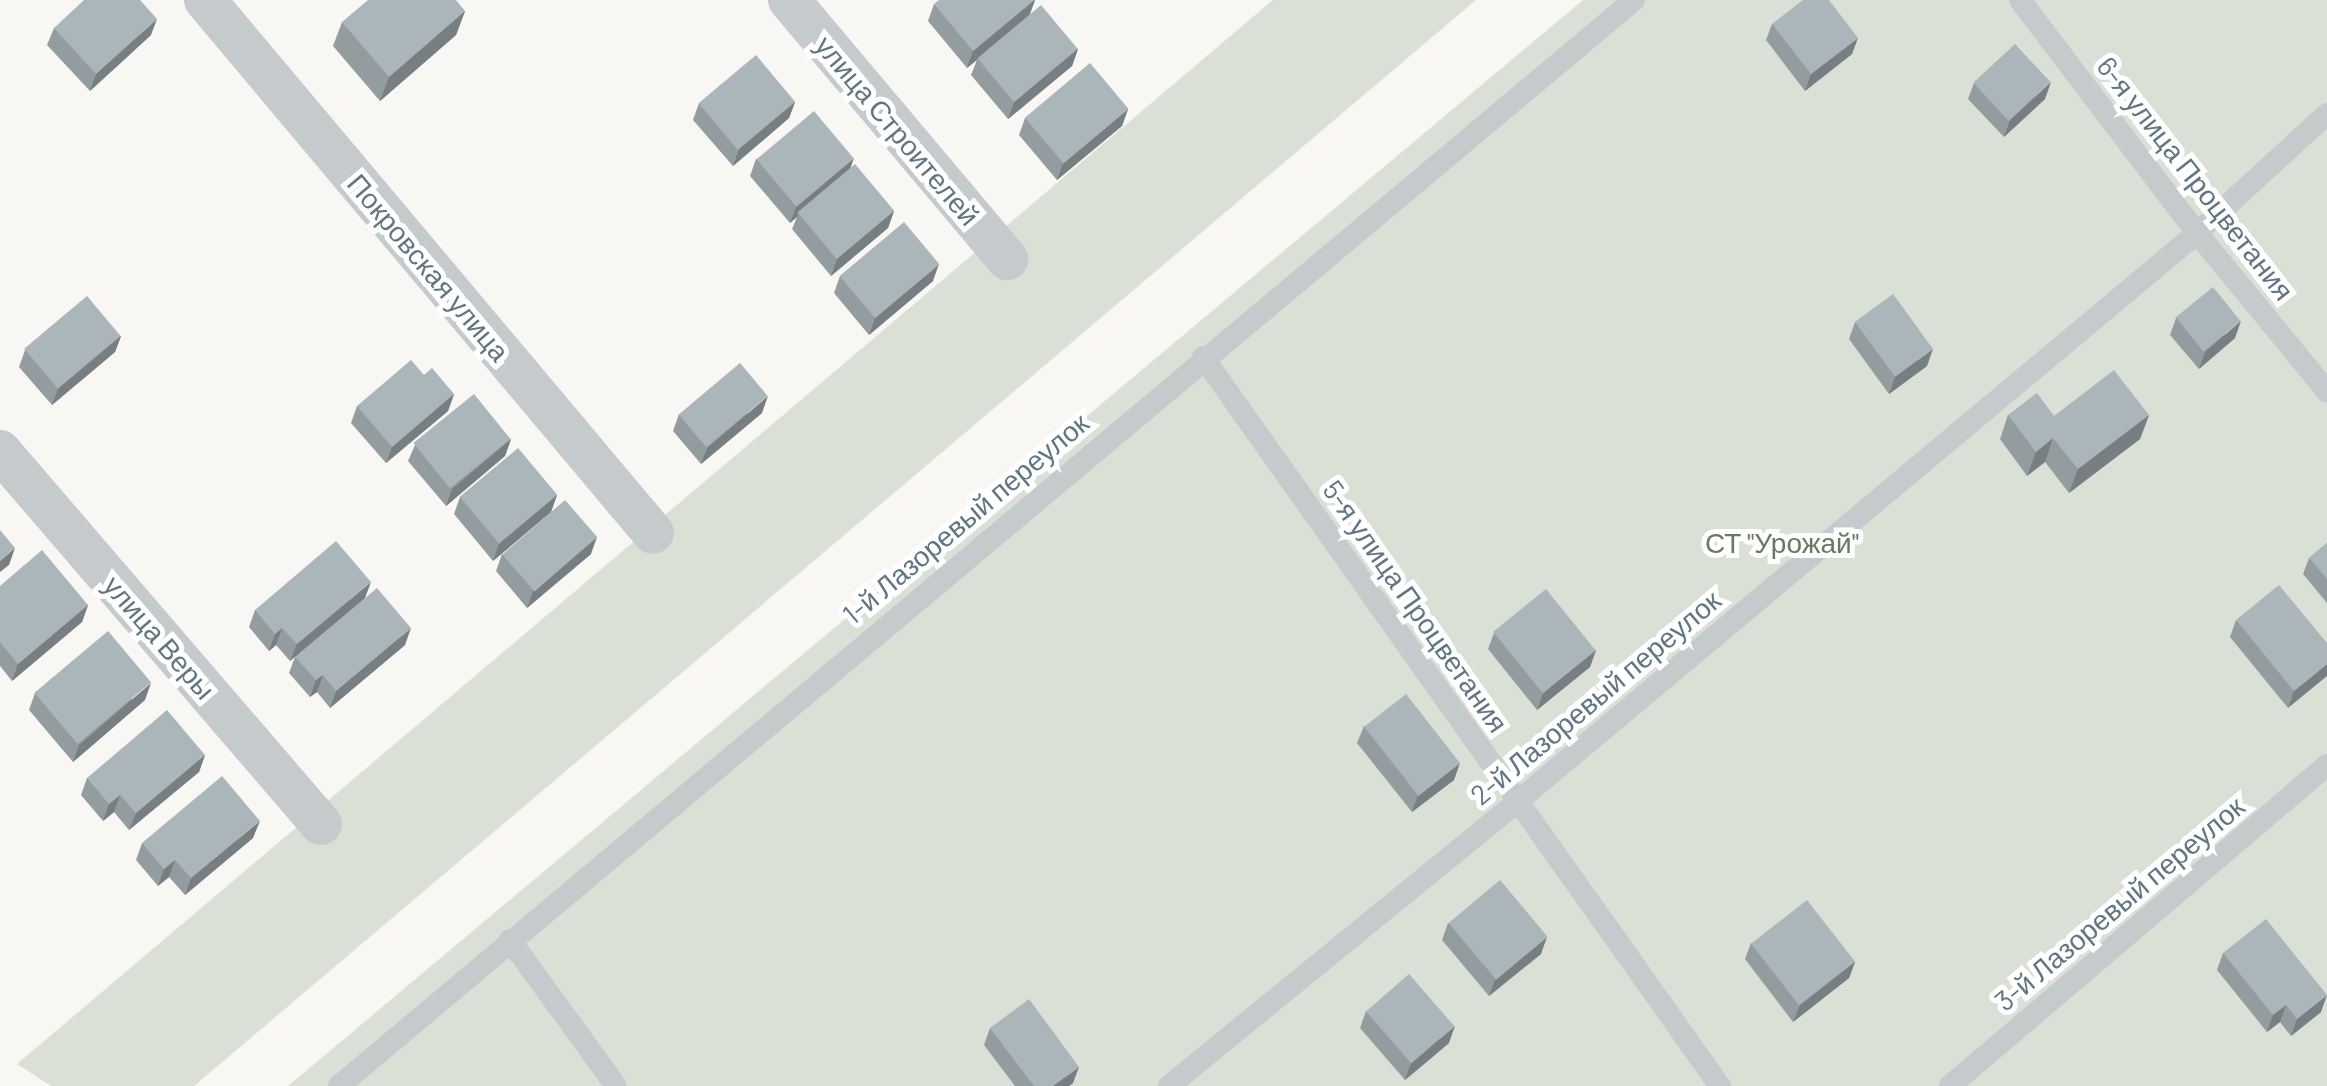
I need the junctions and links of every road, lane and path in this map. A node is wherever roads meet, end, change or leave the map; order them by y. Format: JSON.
{"nodes":[{"id":1,"x":205,"y":0,"type":"edge"},
{"id":2,"x":789,"y":0,"type":"edge"},
{"id":3,"x":1634,"y":0,"type":"edge"},
{"id":4,"x":2020,"y":0,"type":"edge"},
{"id":5,"x":2327,"y":114,"type":"edge"},
{"id":6,"x":2197,"y":233,"type":"junction"},
{"id":7,"x":1007,"y":260,"type":"dead end"},
{"id":8,"x":1203,"y":357,"type":"junction"},
{"id":9,"x":2327,"y":391,"type":"edge"},
{"id":10,"x":0,"y":450,"type":"edge"},
{"id":11,"x":654,"y":533,"type":"dead end"},
{"id":12,"x":2327,"y":766,"type":"edge"},
{"id":13,"x":1518,"y":802,"type":"junction"},
{"id":14,"x":320,"y":824,"type":"dead end"},
{"id":15,"x":510,"y":940,"type":"junction"},
{"id":16,"x":339,"y":1086,"type":"edge"},
{"id":17,"x":616,"y":1086,"type":"edge"},
{"id":18,"x":1169,"y":1086,"type":"edge"},
{"id":19,"x":1720,"y":1086,"type":"edge"},
{"id":20,"x":1950,"y":1086,"type":"edge"}],
"edges":[{"from":1,"to":11,"type":"street","name":"Покровская улица"},
{"from":2,"to":7,"type":"street","name":"улица Строителей"},
{"from":3,"to":8,"type":"lane","name":"1-й Лазоревый переулок"},
{"from":4,"to":6,"type":"lane","name":"6-я улица Процветания"},
{"from":5,"to":6,"type":"lane","name":"2-й Лазоревый переулок"},
{"from":6,"to":9,"type":"lane","name":"6-я улица Процветания"},
{"from":6,"to":13,"type":"lane","name":"2-й Лазоревый переулок"},
{"from":8,"to":13,"type":"lane","name":"5-я улица Процветания"},
{"from":8,"to":15,"type":"lane","name":"1-й Лазоревый переулок"},
{"from":10,"to":14,"type":"street","name":"улица Веры"},
{"from":12,"to":20,"type":"lane","name":"3-й Лазоревый переулок"},
{"from":13,"to":18,"type":"lane","name":"2-й Лазоревый переулок"},
{"from":13,"to":19,"type":"lane","name":"5-я улица Процветания"},
{"from":15,"to":16,"type":"lane","name":"1-й Лазоревый переулок"},
{"from":15,"to":17,"type":"lane"}]}
